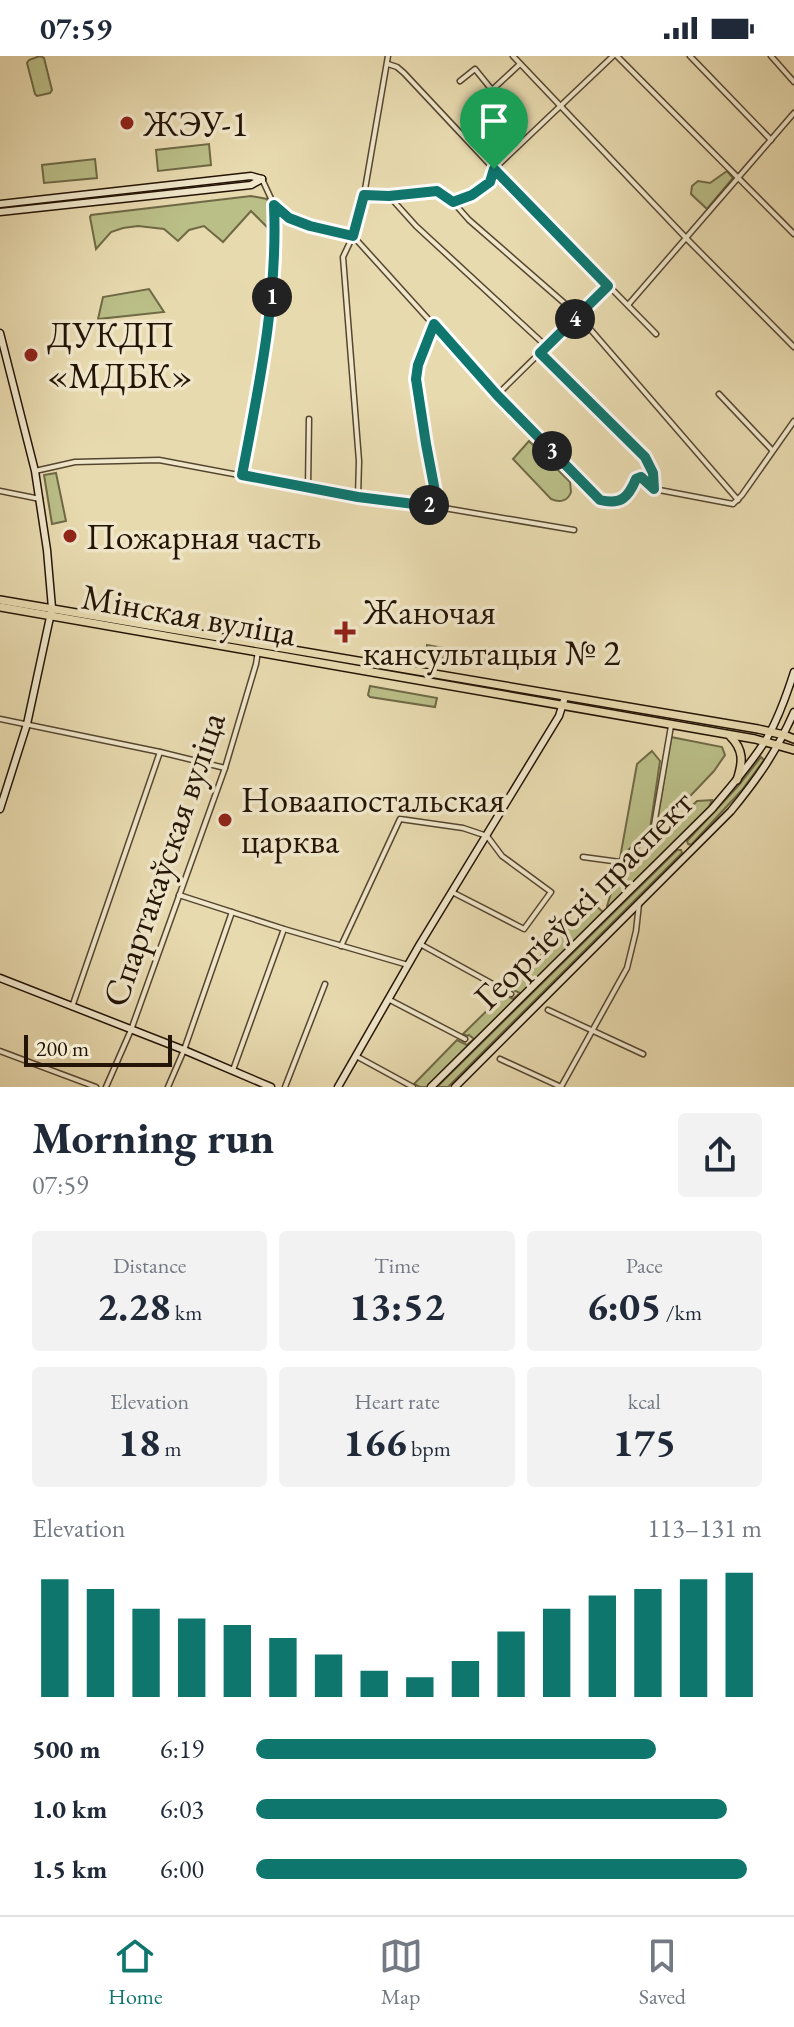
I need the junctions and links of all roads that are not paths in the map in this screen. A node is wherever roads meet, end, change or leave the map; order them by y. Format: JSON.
{"nodes":[{"id":1,"x":388,"y":56,"type":"edge"},
{"id":2,"x":513,"y":56,"type":"edge"},
{"id":3,"x":615,"y":56,"type":"edge"},
{"id":4,"x":690,"y":56,"type":"edge"},
{"id":5,"x":771,"y":56,"type":"edge"},
{"id":6,"x":387,"y":63,"type":"junction"},
{"id":7,"x":520,"y":64,"type":"junction"},
{"id":8,"x":460,"y":81,"type":"dead end"},
{"id":9,"x":794,"y":82,"type":"edge"},
{"id":10,"x":560,"y":107,"type":"junction"},
{"id":11,"x":794,"y":113,"type":"edge"},
{"id":12,"x":771,"y":140,"type":"junction"},
{"id":13,"x":494,"y":169,"type":"junction"},
{"id":14,"x":738,"y":177,"type":"junction"},
{"id":15,"x":262,"y":179,"type":"junction"},
{"id":16,"x":364,"y":195,"type":"junction"},
{"id":17,"x":389,"y":196,"type":"junction"},
{"id":18,"x":453,"y":202,"type":"junction"},
{"id":19,"x":0,"y":204,"type":"edge"},
{"id":20,"x":274,"y":205,"type":"junction"},
{"id":21,"x":0,"y":212,"type":"edge"},
{"id":22,"x":794,"y":234,"type":"edge"},
{"id":23,"x":353,"y":236,"type":"junction"},
{"id":24,"x":686,"y":238,"type":"junction"},
{"id":25,"x":608,"y":286,"type":"junction"},
{"id":26,"x":628,"y":305,"type":"junction"},
{"id":27,"x":578,"y":315,"type":"junction"},
{"id":28,"x":434,"y":324,"type":"junction"},
{"id":29,"x":0,"y":333,"type":"edge"},
{"id":30,"x":656,"y":334,"type":"dead end"},
{"id":31,"x":546,"y":346,"type":"junction"},
{"id":32,"x":794,"y":347,"type":"edge"},
{"id":33,"x":540,"y":353,"type":"junction"},
{"id":34,"x":719,"y":394,"type":"dead end"},
{"id":35,"x":497,"y":395,"type":"junction"},
{"id":36,"x":309,"y":419,"type":"dead end"},
{"id":37,"x":794,"y":421,"type":"edge"},
{"id":38,"x":773,"y":450,"type":"junction"},
{"id":39,"x":35,"y":471,"type":"junction"},
{"id":40,"x":242,"y":475,"type":"junction"},
{"id":41,"x":308,"y":488,"type":"junction"},
{"id":42,"x":654,"y":489,"type":"junction"},
{"id":43,"x":0,"y":491,"type":"edge"},
{"id":44,"x":358,"y":497,"type":"junction"},
{"id":45,"x":40,"y":499,"type":"junction"},
{"id":46,"x":736,"y":502,"type":"junction"},
{"id":47,"x":438,"y":507,"type":"junction"},
{"id":48,"x":574,"y":530,"type":"dead end"},
{"id":49,"x":0,"y":600,"type":"edge"},
{"id":50,"x":0,"y":607,"type":"edge"},
{"id":51,"x":52,"y":612,"type":"junction"},
{"id":52,"x":259,"y":644,"type":"junction"},
{"id":53,"x":257,"y":653,"type":"junction"},
{"id":54,"x":794,"y":672,"type":"edge"},
{"id":55,"x":565,"y":697,"type":"junction"},
{"id":56,"x":563,"y":707,"type":"junction"},
{"id":57,"x":794,"y":712,"type":"edge"},
{"id":58,"x":0,"y":719,"type":"edge"},
{"id":59,"x":27,"y":724,"type":"junction"},
{"id":60,"x":671,"y":725,"type":"junction"},
{"id":61,"x":770,"y":732,"type":"junction"},
{"id":62,"x":729,"y":735,"type":"junction"},
{"id":63,"x":784,"y":735,"type":"junction"},
{"id":64,"x":794,"y":739,"type":"edge"},
{"id":65,"x":765,"y":741,"type":"junction"},
{"id":66,"x":779,"y":744,"type":"junction"},
{"id":67,"x":794,"y":750,"type":"edge"},
{"id":68,"x":160,"y":752,"type":"junction"},
{"id":69,"x":225,"y":768,"type":"junction"},
{"id":70,"x":737,"y":780,"type":"junction"},
{"id":71,"x":0,"y":809,"type":"edge"},
{"id":72,"x":487,"y":836,"type":"junction"},
{"id":73,"x":680,"y":842,"type":"junction"},
{"id":74,"x":690,"y":852,"type":"junction"},
{"id":75,"x":583,"y":857,"type":"dead end"},
{"id":76,"x":452,"y":892,"type":"junction"},
{"id":77,"x":179,"y":895,"type":"junction"},
{"id":78,"x":639,"y":902,"type":"junction"},
{"id":79,"x":232,"y":912,"type":"junction"},
{"id":80,"x":284,"y":929,"type":"junction"},
{"id":81,"x":420,"y":944,"type":"junction"},
{"id":82,"x":341,"y":946,"type":"junction"},
{"id":83,"x":408,"y":965,"type":"junction"},
{"id":84,"x":0,"y":978,"type":"edge"},
{"id":85,"x":325,"y":984,"type":"dead end"},
{"id":86,"x":511,"y":994,"type":"dead end"},
{"id":87,"x":388,"y":999,"type":"junction"},
{"id":88,"x":72,"y":1007,"type":"junction"},
{"id":89,"x":548,"y":1010,"type":"dead end"},
{"id":90,"x":131,"y":1030,"type":"junction"},
{"id":91,"x":592,"y":1031,"type":"junction"},
{"id":92,"x":465,"y":1039,"type":"dead end"},
{"id":93,"x":184,"y":1050,"type":"junction"},
{"id":94,"x":0,"y":1051,"type":"edge"},
{"id":95,"x":643,"y":1054,"type":"dead end"},
{"id":96,"x":356,"y":1056,"type":"junction"},
{"id":97,"x":500,"y":1059,"type":"dead end"},
{"id":98,"x":233,"y":1071,"type":"junction"},
{"id":99,"x":96,"y":1087,"type":"edge"},
{"id":100,"x":106,"y":1087,"type":"edge"},
{"id":101,"x":168,"y":1087,"type":"edge"},
{"id":102,"x":271,"y":1087,"type":"edge"},
{"id":103,"x":285,"y":1087,"type":"edge"},
{"id":104,"x":338,"y":1087,"type":"edge"},
{"id":105,"x":413,"y":1087,"type":"edge"},
{"id":106,"x":431,"y":1087,"type":"edge"},
{"id":107,"x":455,"y":1087,"type":"edge"},
{"id":108,"x":561,"y":1087,"type":"edge"}],
"edges":[{"from":1,"to":6,"type":"street"},
{"from":2,"to":7,"type":"street"},
{"from":3,"to":10,"type":"street"},
{"from":3,"to":14,"type":"street"},
{"from":4,"to":12,"type":"street"},
{"from":5,"to":9,"type":"street"},
{"from":6,"to":13,"type":"street"},
{"from":6,"to":16,"type":"street"},
{"from":7,"to":8,"type":"street"},
{"from":7,"to":10,"type":"street"},
{"from":10,"to":13,"type":"street"},
{"from":10,"to":24,"type":"street"},
{"from":11,"to":12,"type":"street"},
{"from":12,"to":14,"type":"street"},
{"from":13,"to":18,"type":"street"},
{"from":13,"to":25,"type":"street"},
{"from":14,"to":22,"type":"street"},
{"from":14,"to":24,"type":"street"},
{"from":15,"to":19,"type":"main road"},
{"from":15,"to":20,"type":"street"},
{"from":15,"to":21,"type":"main road"},
{"from":16,"to":17,"type":"street"},
{"from":16,"to":23,"type":"street"},
{"from":17,"to":18,"type":"street"},
{"from":17,"to":31,"type":"street"},
{"from":18,"to":27,"type":"street"},
{"from":20,"to":23,"type":"street"},
{"from":20,"to":40,"type":"street"},
{"from":23,"to":28,"type":"street"},
{"from":23,"to":44,"type":"street"},
{"from":24,"to":26,"type":"street"},
{"from":24,"to":32,"type":"street"},
{"from":25,"to":26,"type":"street"},
{"from":25,"to":27,"type":"street"},
{"from":26,"to":30,"type":"street"},
{"from":27,"to":31,"type":"street"},
{"from":27,"to":46,"type":"street"},
{"from":28,"to":35,"type":"street"},
{"from":28,"to":47,"type":"street"},
{"from":29,"to":39,"type":"main road"},
{"from":31,"to":33,"type":"street"},
{"from":33,"to":35,"type":"street"},
{"from":33,"to":42,"type":"street"},
{"from":34,"to":38,"type":"street"},
{"from":35,"to":42,"type":"street"},
{"from":36,"to":41,"type":"street"},
{"from":37,"to":38,"type":"street"},
{"from":38,"to":46,"type":"street"},
{"from":39,"to":40,"type":"street"},
{"from":39,"to":45,"type":"main road"},
{"from":40,"to":41,"type":"street"},
{"from":41,"to":44,"type":"street"},
{"from":42,"to":46,"type":"street"},
{"from":43,"to":45,"type":"street"},
{"from":44,"to":47,"type":"street"},
{"from":45,"to":51,"type":"main road"},
{"from":47,"to":48,"type":"street"},
{"from":49,"to":51,"type":"main road","name":"Мінская вуліца"},
{"from":50,"to":51,"type":"main road","name":"Мінская вуліца"},
{"from":51,"to":52,"type":"main road","name":"Мінская вуліца"},
{"from":51,"to":53,"type":"main road","name":"Мінская вуліца"},
{"from":51,"to":59,"type":"main road"},
{"from":52,"to":53,"type":"street","name":"Спартакаўская вуліца"},
{"from":52,"to":55,"type":"main road","name":"Мінская вуліца"},
{"from":53,"to":56,"type":"main road","name":"Мінская вуліца"},
{"from":53,"to":69,"type":"street","name":"Спартакаўская вуліца"},
{"from":54,"to":61,"type":"main road","name":"Георгіеўскі праспект"},
{"from":55,"to":56,"type":"main road"},
{"from":55,"to":61,"type":"main road","name":"Мінская вуліца"},
{"from":56,"to":60,"type":"main road","name":"Мінская вуліца"},
{"from":56,"to":72,"type":"main road"},
{"from":57,"to":63,"type":"main road","name":"Георгіеўскі праспект"},
{"from":58,"to":59,"type":"street"},
{"from":59,"to":68,"type":"street"},
{"from":59,"to":71,"type":"main road"},
{"from":60,"to":62,"type":"main road","name":"Мінская вуліца"},
{"from":60,"to":75,"type":"street"},
{"from":61,"to":63,"type":"main road","name":"Мінская вуліца"},
{"from":61,"to":65,"type":"main road","name":"Георгіеўскі праспект"},
{"from":62,"to":65,"type":"main road","name":"Мінская вуліца"},
{"from":62,"to":70,"type":"main road"},
{"from":63,"to":64,"type":"main road","name":"Мінская вуліца"},
{"from":63,"to":66,"type":"main road","name":"Георгіеўскі праспект"},
{"from":65,"to":66,"type":"main road","name":"Мінская вуліца"},
{"from":65,"to":70,"type":"main road","name":"Георгіеўскі праспект"},
{"from":66,"to":67,"type":"main road","name":"Мінская вуліца"},
{"from":66,"to":74,"type":"main road","name":"Георгіеўскі праспект"},
{"from":68,"to":69,"type":"street"},
{"from":68,"to":88,"type":"street"},
{"from":69,"to":77,"type":"street","name":"Спартакаўская вуліца"},
{"from":70,"to":73,"type":"main road","name":"Георгіеўскі праспект"},
{"from":72,"to":76,"type":"main road"},
{"from":72,"to":76,"type":"street"},
{"from":72,"to":82,"type":"street"},
{"from":73,"to":74,"type":"main road"},
{"from":73,"to":106,"type":"main road","name":"Георгіеўскі праспект"},
{"from":74,"to":78,"type":"main road","name":"Георгіеўскі праспект"},
{"from":76,"to":81,"type":"main road"},
{"from":77,"to":79,"type":"street"},
{"from":77,"to":90,"type":"street","name":"Спартакаўская вуліца"},
{"from":78,"to":91,"type":"street"},
{"from":78,"to":107,"type":"main road","name":"Георгіеўскі праспект"},
{"from":79,"to":80,"type":"street"},
{"from":79,"to":93,"type":"street"},
{"from":80,"to":82,"type":"street"},
{"from":80,"to":98,"type":"street"},
{"from":81,"to":83,"type":"main road"},
{"from":81,"to":86,"type":"street"},
{"from":82,"to":83,"type":"street"},
{"from":83,"to":87,"type":"main road"},
{"from":84,"to":88,"type":"main road"},
{"from":85,"to":103,"type":"street"},
{"from":87,"to":92,"type":"street"},
{"from":87,"to":96,"type":"main road"},
{"from":88,"to":90,"type":"main road"},
{"from":89,"to":91,"type":"street"},
{"from":90,"to":93,"type":"main road"},
{"from":90,"to":100,"type":"street","name":"Спартакаўская вуліца"},
{"from":91,"to":95,"type":"street"},
{"from":91,"to":108,"type":"street"},
{"from":93,"to":98,"type":"main road"},
{"from":93,"to":101,"type":"street"},
{"from":94,"to":99,"type":"street"},
{"from":96,"to":104,"type":"main road"},
{"from":96,"to":105,"type":"street"},
{"from":97,"to":108,"type":"street"},
{"from":98,"to":102,"type":"main road"}]}
